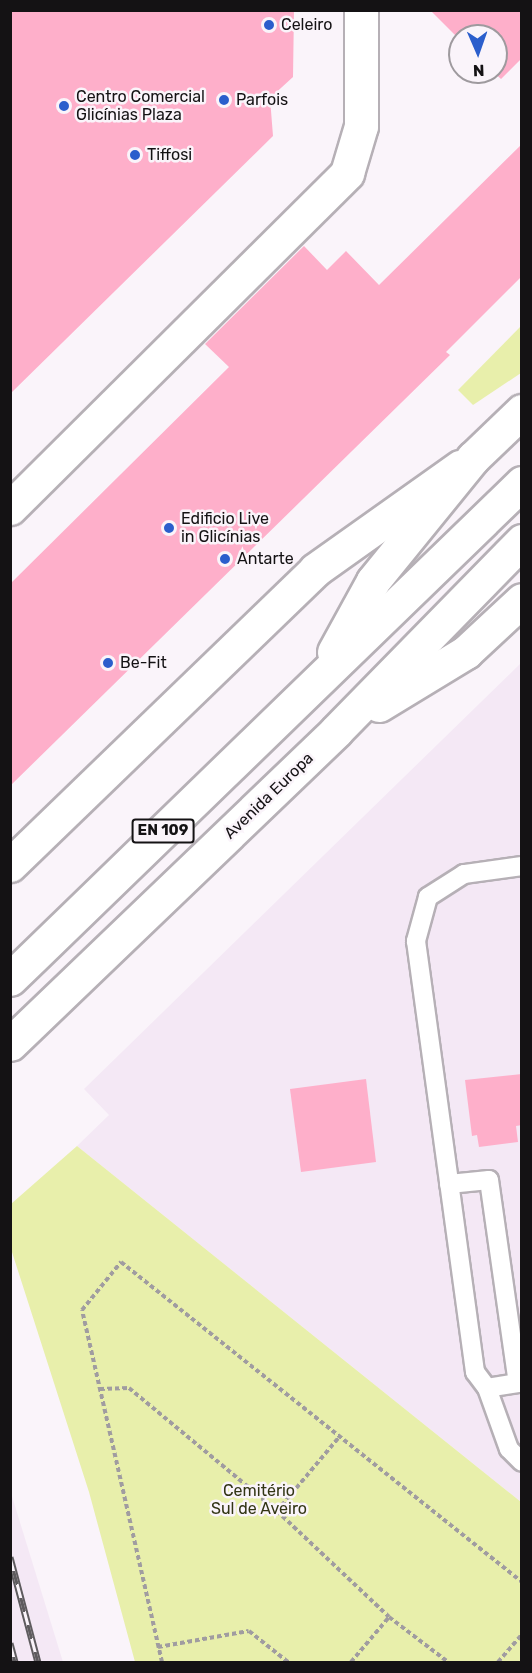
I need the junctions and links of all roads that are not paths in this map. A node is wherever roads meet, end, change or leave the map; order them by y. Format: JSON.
{"nodes":[{"id":1,"x":362,"y":10,"type":"edge"},
{"id":2,"x":522,"y":411,"type":"edge"},
{"id":3,"x":476,"y":456,"type":"junction"},
{"id":4,"x":522,"y":483,"type":"edge"},
{"id":5,"x":10,"y":508,"type":"edge"},
{"id":6,"x":522,"y":541,"type":"edge"},
{"id":7,"x":522,"y":600,"type":"edge"},
{"id":8,"x":316,"y":684,"type":"junction"},
{"id":9,"x":336,"y":731,"type":"junction"},
{"id":10,"x":10,"y":864,"type":"edge"},
{"id":11,"x":522,"y":866,"type":"edge"},
{"id":12,"x":10,"y":979,"type":"edge"},
{"id":13,"x":10,"y":1044,"type":"edge"},
{"id":14,"x":449,"y":1184,"type":"junction"},
{"id":15,"x":487,"y":1388,"type":"junction"},
{"id":16,"x":522,"y":1462,"type":"edge"}],
"edges":[{"from":1,"to":5,"type":"main road"},
{"from":2,"to":3,"type":"main road"},
{"from":3,"to":8,"type":"main road"},
{"from":3,"to":10,"type":"main road"},
{"from":4,"to":8,"type":"main road","number":"EN 109"},
{"from":6,"to":9,"type":"main road","name":"Avenida Europa","number":"EN 109"},
{"from":7,"to":9,"type":"main road"},
{"from":8,"to":12,"type":"main road","number":"EN 109"},
{"from":9,"to":13,"type":"main road","name":"Avenida Europa","number":"EN 109"},
{"from":11,"to":14,"type":"lane"},
{"from":14,"to":15,"type":"lane"},
{"from":14,"to":15,"type":"lane"},
{"from":15,"to":16,"type":"lane"}]}
